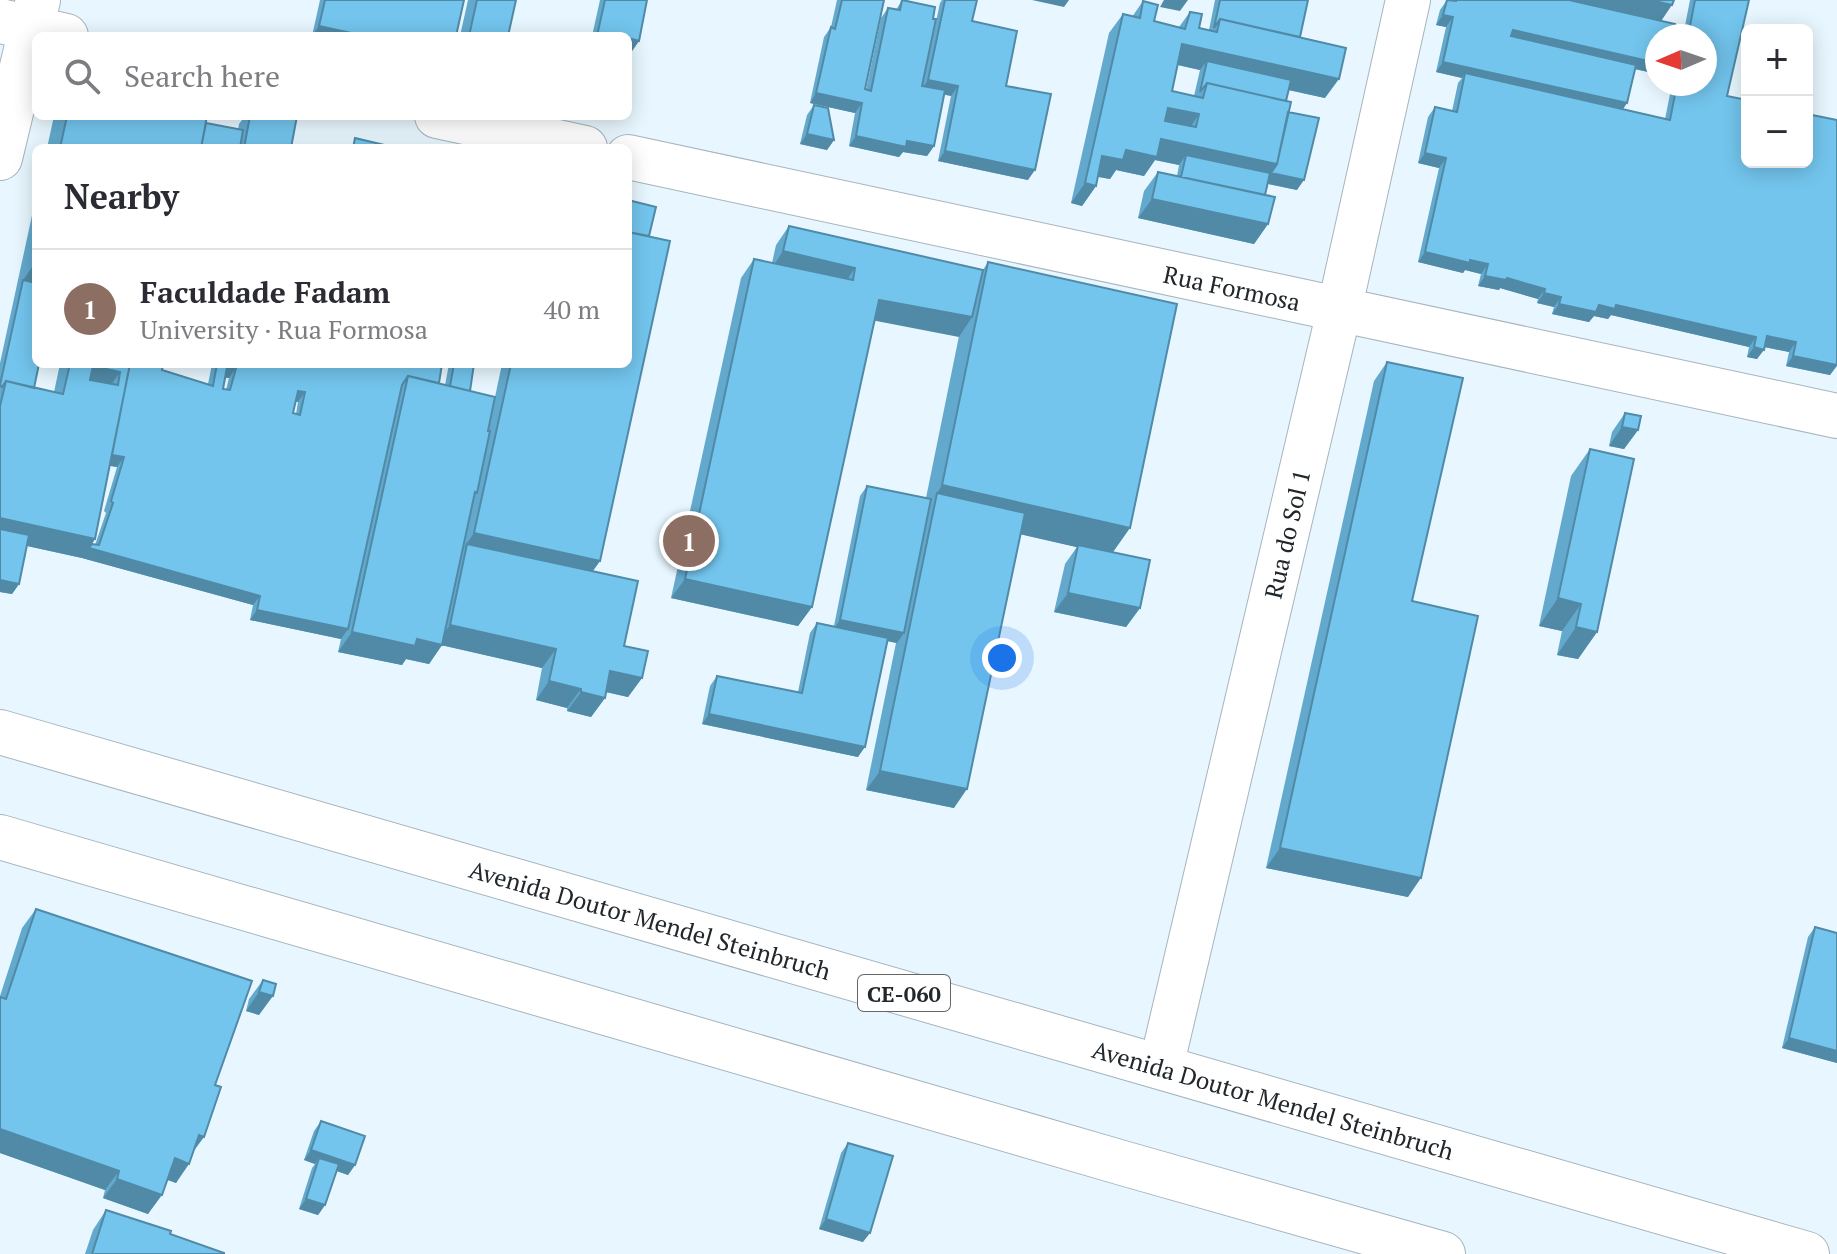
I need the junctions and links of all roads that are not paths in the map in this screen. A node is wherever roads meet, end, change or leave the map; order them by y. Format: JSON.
{"nodes":[{"id":1,"x":1408,"y":0,"type":"edge"},
{"id":2,"x":34,"y":21,"type":"edge"},
{"id":3,"x":456,"y":120,"type":"edge"},
{"id":4,"x":566,"y":144,"type":"edge"},
{"id":5,"x":0,"y":158,"type":"edge"},
{"id":6,"x":632,"y":158,"type":"edge"},
{"id":7,"x":1339,"y":311,"type":"junction"},
{"id":8,"x":1837,"y":416,"type":"edge"},
{"id":9,"x":0,"y":732,"type":"edge"},
{"id":10,"x":0,"y":837,"type":"edge"},
{"id":11,"x":1161,"y":1067,"type":"junction"},
{"id":12,"x":1443,"y":1254,"type":"edge"},
{"id":13,"x":1807,"y":1254,"type":"edge"}],
"edges":[{"from":1,"to":7,"type":"main road","name":"Rua do Sol 1"},
{"from":2,"to":5,"type":"main road"},
{"from":3,"to":4,"type":"main road"},
{"from":6,"to":7,"type":"main road","name":"Rua Formosa"},
{"from":7,"to":8,"type":"main road","name":"Rua Formosa"},
{"from":7,"to":11,"type":"main road","name":"Rua do Sol 1"},
{"from":9,"to":11,"type":"main road","name":"Avenida Doutor Mendel Steinbruch","number":"CE-060"},
{"from":10,"to":12,"type":"main road"},
{"from":11,"to":13,"type":"main road","name":"Avenida Doutor Mendel Steinbruch","number":"CE-060"}]}
